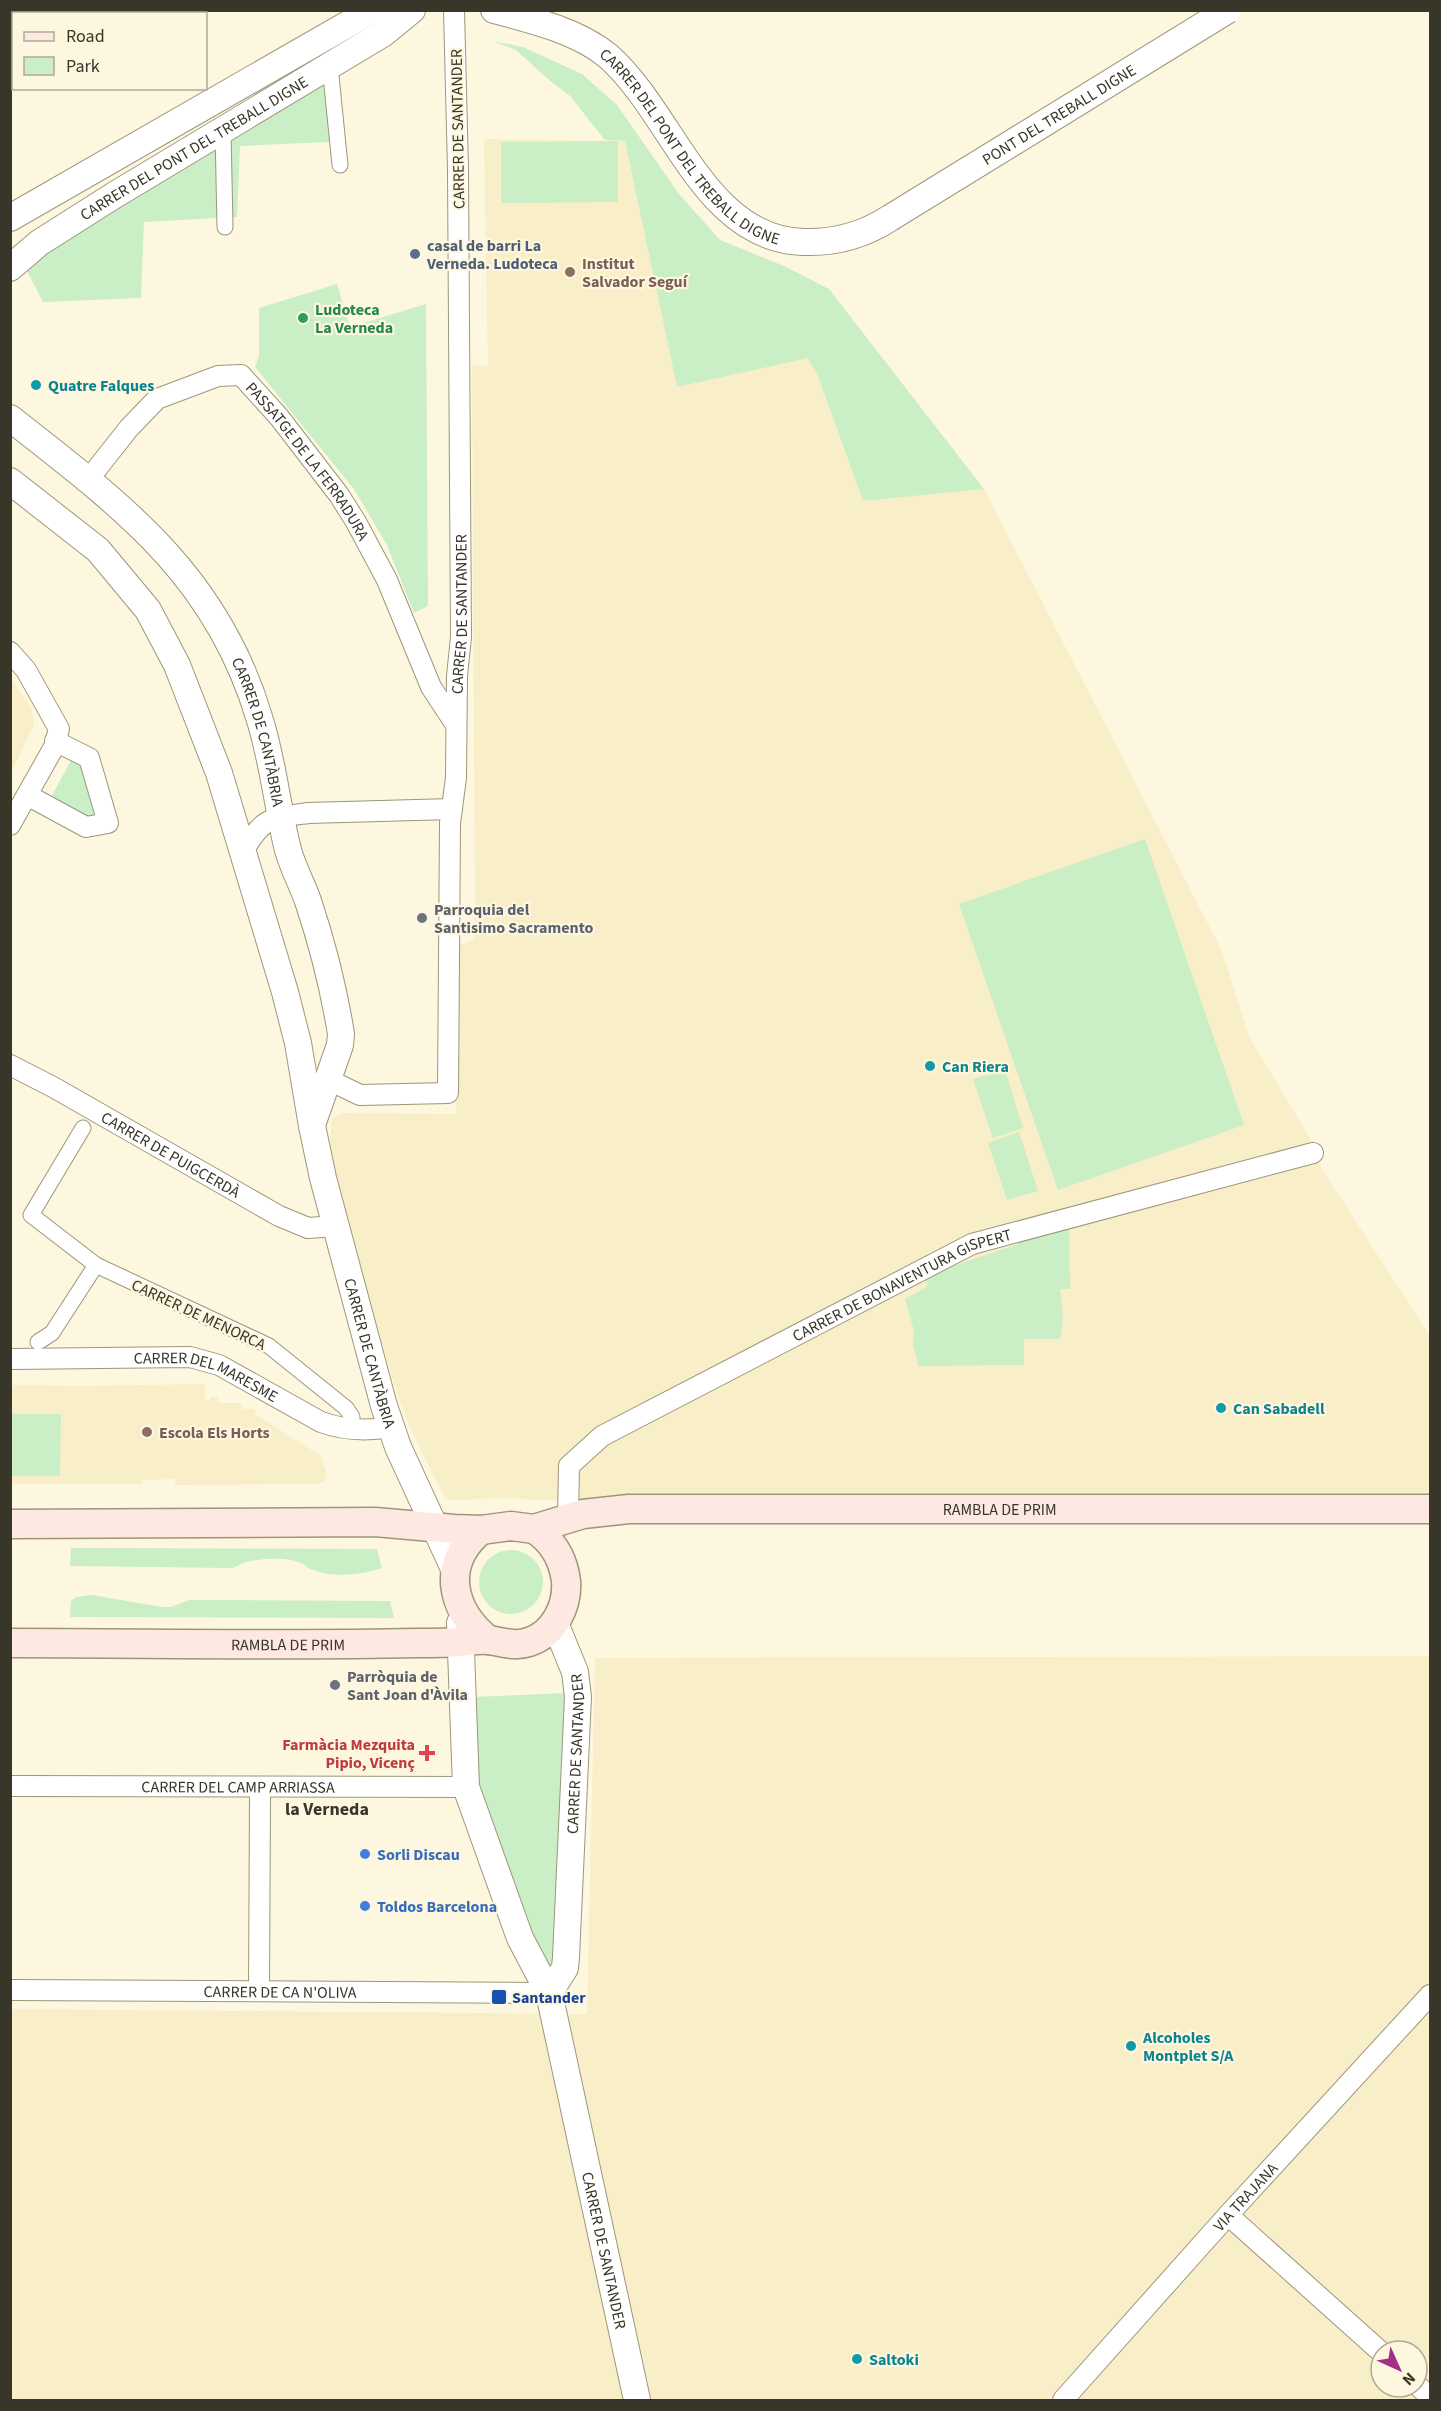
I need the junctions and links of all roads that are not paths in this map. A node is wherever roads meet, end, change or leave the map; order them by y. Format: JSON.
{"nodes":[{"id":1,"x":377,"y":10,"type":"edge"},
{"id":2,"x":412,"y":10,"type":"edge"},
{"id":3,"x":454,"y":10,"type":"edge"},
{"id":4,"x":494,"y":10,"type":"edge"},
{"id":5,"x":1228,"y":10,"type":"edge"},
{"id":6,"x":330,"y":66,"type":"junction"},
{"id":7,"x":223,"y":130,"type":"junction"},
{"id":8,"x":340,"y":165,"type":"dead end"},
{"id":9,"x":10,"y":218,"type":"edge"},
{"id":10,"x":890,"y":218,"type":"joint"},
{"id":11,"x":225,"y":227,"type":"dead end"},
{"id":12,"x":10,"y":268,"type":"edge"},
{"id":13,"x":10,"y":418,"type":"edge"},
{"id":14,"x":88,"y":480,"type":"junction"},
{"id":15,"x":10,"y":481,"type":"edge"},
{"id":16,"x":10,"y":652,"type":"edge"},
{"id":17,"x":456,"y":725,"type":"junction"},
{"id":18,"x":55,"y":741,"type":"junction"},
{"id":19,"x":27,"y":795,"type":"junction"},
{"id":20,"x":452,"y":809,"type":"junction"},
{"id":21,"x":280,"y":817,"type":"junction"},
{"id":22,"x":10,"y":825,"type":"edge"},
{"id":23,"x":243,"y":850,"type":"junction"},
{"id":24,"x":10,"y":1065,"type":"edge"},
{"id":25,"x":327,"y":1079,"type":"junction"},
{"id":26,"x":312,"y":1126,"type":"junction"},
{"id":27,"x":83,"y":1128,"type":"dead end"},
{"id":28,"x":1313,"y":1153,"type":"dead end"},
{"id":29,"x":336,"y":1226,"type":"junction"},
{"id":30,"x":96,"y":1265,"type":"junction"},
{"id":31,"x":38,"y":1342,"type":"dead end"},
{"id":32,"x":10,"y":1359,"type":"edge"},
{"id":33,"x":352,"y":1417,"type":"dead end"},
{"id":34,"x":391,"y":1428,"type":"junction"},
{"id":35,"x":1431,"y":1509,"type":"edge"},
{"id":36,"x":568,"y":1517,"type":"junction"},
{"id":37,"x":10,"y":1524,"type":"edge"},
{"id":38,"x":436,"y":1527,"type":"junction"},
{"id":39,"x":534,"y":1529,"type":"junction"},
{"id":40,"x":480,"y":1530,"type":"junction"},
{"id":41,"x":562,"y":1560,"type":"junction"},
{"id":42,"x":455,"y":1571,"type":"junction"},
{"id":43,"x":555,"y":1623,"type":"junction"},
{"id":44,"x":474,"y":1641,"type":"junction"},
{"id":45,"x":10,"y":1644,"type":"edge"},
{"id":46,"x":10,"y":1786,"type":"edge"},
{"id":47,"x":466,"y":1787,"type":"junction"},
{"id":48,"x":260,"y":1796,"type":"dead end"},
{"id":49,"x":10,"y":1990,"type":"edge"},
{"id":50,"x":259,"y":1990,"type":"junction"},
{"id":51,"x":549,"y":1993,"type":"junction"},
{"id":52,"x":1431,"y":1995,"type":"edge"},
{"id":53,"x":1228,"y":2215,"type":"junction"},
{"id":54,"x":1369,"y":2341,"type":"edge"},
{"id":55,"x":637,"y":2400,"type":"edge"},
{"id":56,"x":1063,"y":2400,"type":"edge"}],
"edges":[{"from":1,"to":9,"type":"street","name":"CARRER DEL PONT DEL TREBALL DIGNE"},
{"from":2,"to":6,"type":"street","name":"CARRER DEL PONT DEL TREBALL DIGNE"},
{"from":3,"to":17,"type":"street","name":"CARRER DE SANTANDER"},
{"from":4,"to":10,"type":"street","name":"CARRER DEL PONT DEL TREBALL DIGNE"},
{"from":5,"to":10,"type":"street","name":"PONT DEL TREBALL DIGNE","bridge":true},
{"from":6,"to":7,"type":"street","name":"CARRER DEL PONT DEL TREBALL DIGNE"},
{"from":6,"to":8,"type":"street"},
{"from":7,"to":11,"type":"street"},
{"from":7,"to":12,"type":"street","name":"CARRER DEL PONT DEL TREBALL DIGNE"},
{"from":13,"to":14,"type":"street","name":"CARRER DE CANTÀBRIA"},
{"from":14,"to":17,"type":"street","name":"PASSATGE DE LA FERRADURA"},
{"from":14,"to":21,"type":"street","name":"CARRER DE CANTÀBRIA"},
{"from":15,"to":23,"type":"street","name":"CARRER DE CANTÀBRIA"},
{"from":16,"to":18,"type":"street"},
{"from":17,"to":20,"type":"street","name":"CARRER DE SANTANDER"},
{"from":18,"to":19,"type":"street"},
{"from":18,"to":19,"type":"street"},
{"from":19,"to":22,"type":"street"},
{"from":20,"to":21,"type":"street"},
{"from":20,"to":25,"type":"street","name":"CARRER DE SANTANDER"},
{"from":21,"to":23,"type":"street"},
{"from":21,"to":25,"type":"street","name":"CARRER DE CANTÀBRIA"},
{"from":23,"to":26,"type":"street","name":"CARRER DE CANTÀBRIA"},
{"from":24,"to":29,"type":"street","name":"CARRER DE PUIGCERDÀ"},
{"from":25,"to":26,"type":"street","name":"CARRER DE CANTÀBRIA"},
{"from":26,"to":29,"type":"street","name":"CARRER DE CANTÀBRIA"},
{"from":27,"to":30,"type":"street","name":"CARRER DE MENORCA"},
{"from":28,"to":36,"type":"street","name":"CARRER DE BONAVENTURA GISPERT"},
{"from":29,"to":34,"type":"street","name":"CARRER DE CANTÀBRIA"},
{"from":30,"to":31,"type":"street"},
{"from":30,"to":33,"type":"street","name":"CARRER DE MENORCA"},
{"from":32,"to":34,"type":"street","name":"CARRER DEL MARESME"},
{"from":34,"to":38,"type":"street","name":"CARRER DE CANTÀBRIA"},
{"from":35,"to":36,"type":"main road","name":"RAMBLA DE PRIM"},
{"from":36,"to":39,"type":"main road","name":"RAMBLA DE PRIM"},
{"from":36,"to":41,"type":"main road"},
{"from":37,"to":38,"type":"main road"},
{"from":38,"to":40,"type":"main road"},
{"from":38,"to":42,"type":"street","name":"CARRER DE CANTÀBRIA"},
{"from":39,"to":40,"type":"main road"},
{"from":39,"to":41,"type":"main road"},
{"from":40,"to":42,"type":"main road"},
{"from":41,"to":43,"type":"main road"},
{"from":42,"to":44,"type":"main road"},
{"from":43,"to":44,"type":"main road","name":"RAMBLA DE PRIM"},
{"from":43,"to":51,"type":"street","name":"CARRER DE SANTANDER"},
{"from":44,"to":45,"type":"main road","name":"RAMBLA DE PRIM"},
{"from":44,"to":47,"type":"street","name":"CARRER DE SANTANDER"},
{"from":46,"to":47,"type":"street","name":"CARRER DEL CAMP ARRIASSA"},
{"from":47,"to":51,"type":"street","name":"CARRER DE SANTANDER"},
{"from":48,"to":50,"type":"street"},
{"from":49,"to":50,"type":"street","name":"CARRER DE CA N'OLIVA"},
{"from":50,"to":51,"type":"street","name":"CARRER DE CA N'OLIVA"},
{"from":51,"to":55,"type":"street","name":"CARRER DE SANTANDER"},
{"from":52,"to":53,"type":"street","name":"VIA TRAJANA"},
{"from":53,"to":54,"type":"street"},
{"from":53,"to":56,"type":"street","name":"VIA TRAJANA"}]}
